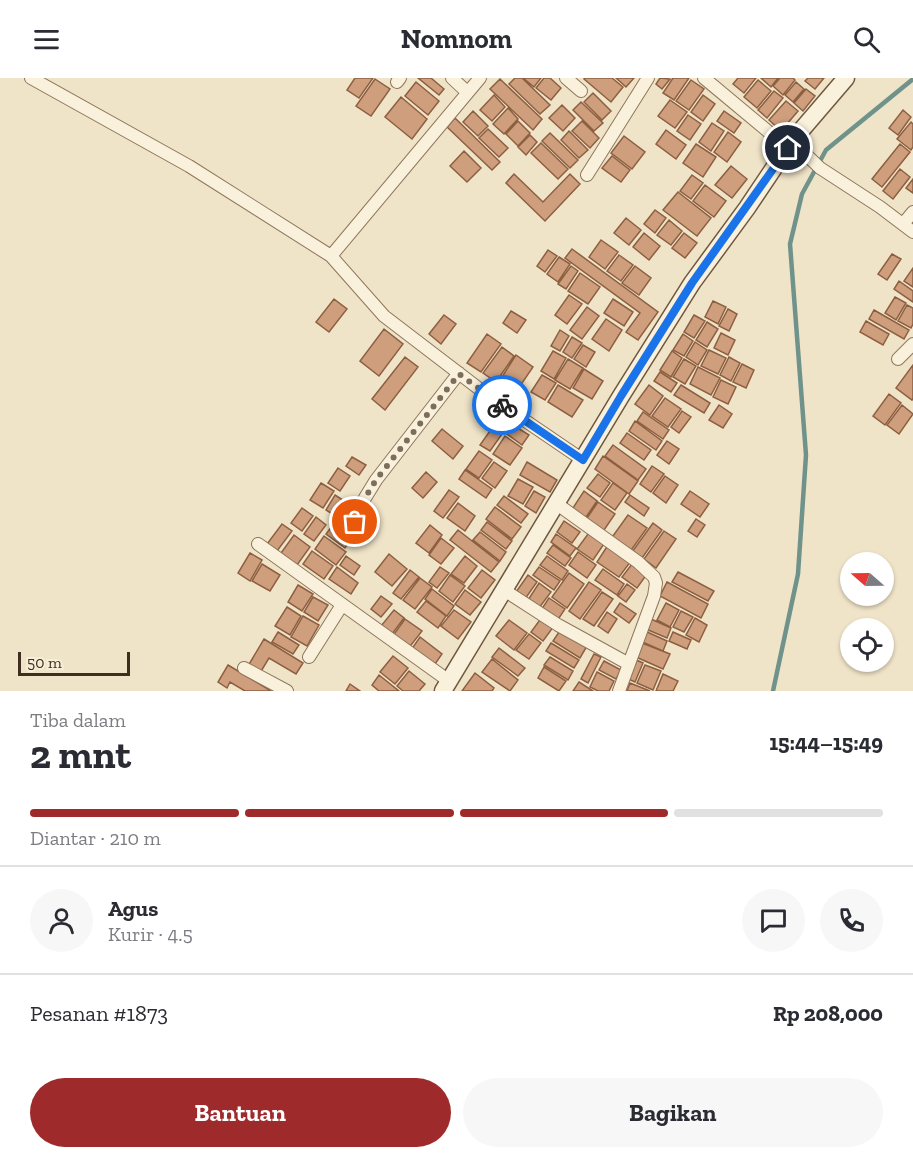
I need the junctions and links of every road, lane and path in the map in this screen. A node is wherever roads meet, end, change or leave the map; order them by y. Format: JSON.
{"nodes":[{"id":1,"x":31,"y":78,"type":"edge"},
{"id":2,"x":452,"y":78,"type":"edge"},
{"id":3,"x":480,"y":78,"type":"edge"},
{"id":4,"x":566,"y":78,"type":"edge"},
{"id":5,"x":648,"y":78,"type":"edge"},
{"id":6,"x":704,"y":78,"type":"edge"},
{"id":7,"x":846,"y":78,"type":"edge"},
{"id":8,"x":467,"y":92,"type":"junction"},
{"id":9,"x":581,"y":92,"type":"dead end"},
{"id":10,"x":790,"y":145,"type":"junction"},
{"id":11,"x":587,"y":175,"type":"dead end"},
{"id":12,"x":913,"y":212,"type":"edge"},
{"id":13,"x":903,"y":224,"type":"junction"},
{"id":14,"x":913,"y":232,"type":"edge"},
{"id":15,"x":331,"y":256,"type":"junction"},
{"id":16,"x":913,"y":344,"type":"edge"},
{"id":17,"x":898,"y":359,"type":"dead end"},
{"id":18,"x":459,"y":374,"type":"junction"},
{"id":19,"x":583,"y":460,"type":"junction"},
{"id":20,"x":557,"y":504,"type":"junction"},
{"id":21,"x":355,"y":522,"type":"dead end"},
{"id":22,"x":258,"y":544,"type":"dead end"},
{"id":23,"x":504,"y":590,"type":"junction"},
{"id":24,"x":342,"y":605,"type":"junction"},
{"id":25,"x":309,"y":657,"type":"dead end"},
{"id":26,"x":629,"y":664,"type":"junction"},
{"id":27,"x":244,"y":668,"type":"dead end"},
{"id":28,"x":446,"y":685,"type":"edge"},
{"id":29,"x":287,"y":691,"type":"edge"},
{"id":30,"x":619,"y":691,"type":"edge"}],
"edges":[{"from":1,"to":15,"type":"street"},
{"from":2,"to":8,"type":"street"},
{"from":3,"to":8,"type":"street"},
{"from":4,"to":9,"type":"street"},
{"from":5,"to":11,"type":"street"},
{"from":6,"to":10,"type":"street"},
{"from":7,"to":10,"type":"main road"},
{"from":8,"to":15,"type":"street"},
{"from":10,"to":13,"type":"street"},
{"from":10,"to":19,"type":"main road"},
{"from":12,"to":13,"type":"street"},
{"from":13,"to":14,"type":"street"},
{"from":15,"to":18,"type":"street"},
{"from":16,"to":17,"type":"street"},
{"from":18,"to":19,"type":"street"},
{"from":18,"to":21,"type":"street"},
{"from":19,"to":20,"type":"main road"},
{"from":20,"to":23,"type":"main road"},
{"from":20,"to":26,"type":"street"},
{"from":22,"to":24,"type":"street"},
{"from":23,"to":26,"type":"street"},
{"from":23,"to":28,"type":"main road"},
{"from":24,"to":25,"type":"street"},
{"from":24,"to":28,"type":"street"},
{"from":26,"to":30,"type":"street"},
{"from":27,"to":29,"type":"street"}]}
